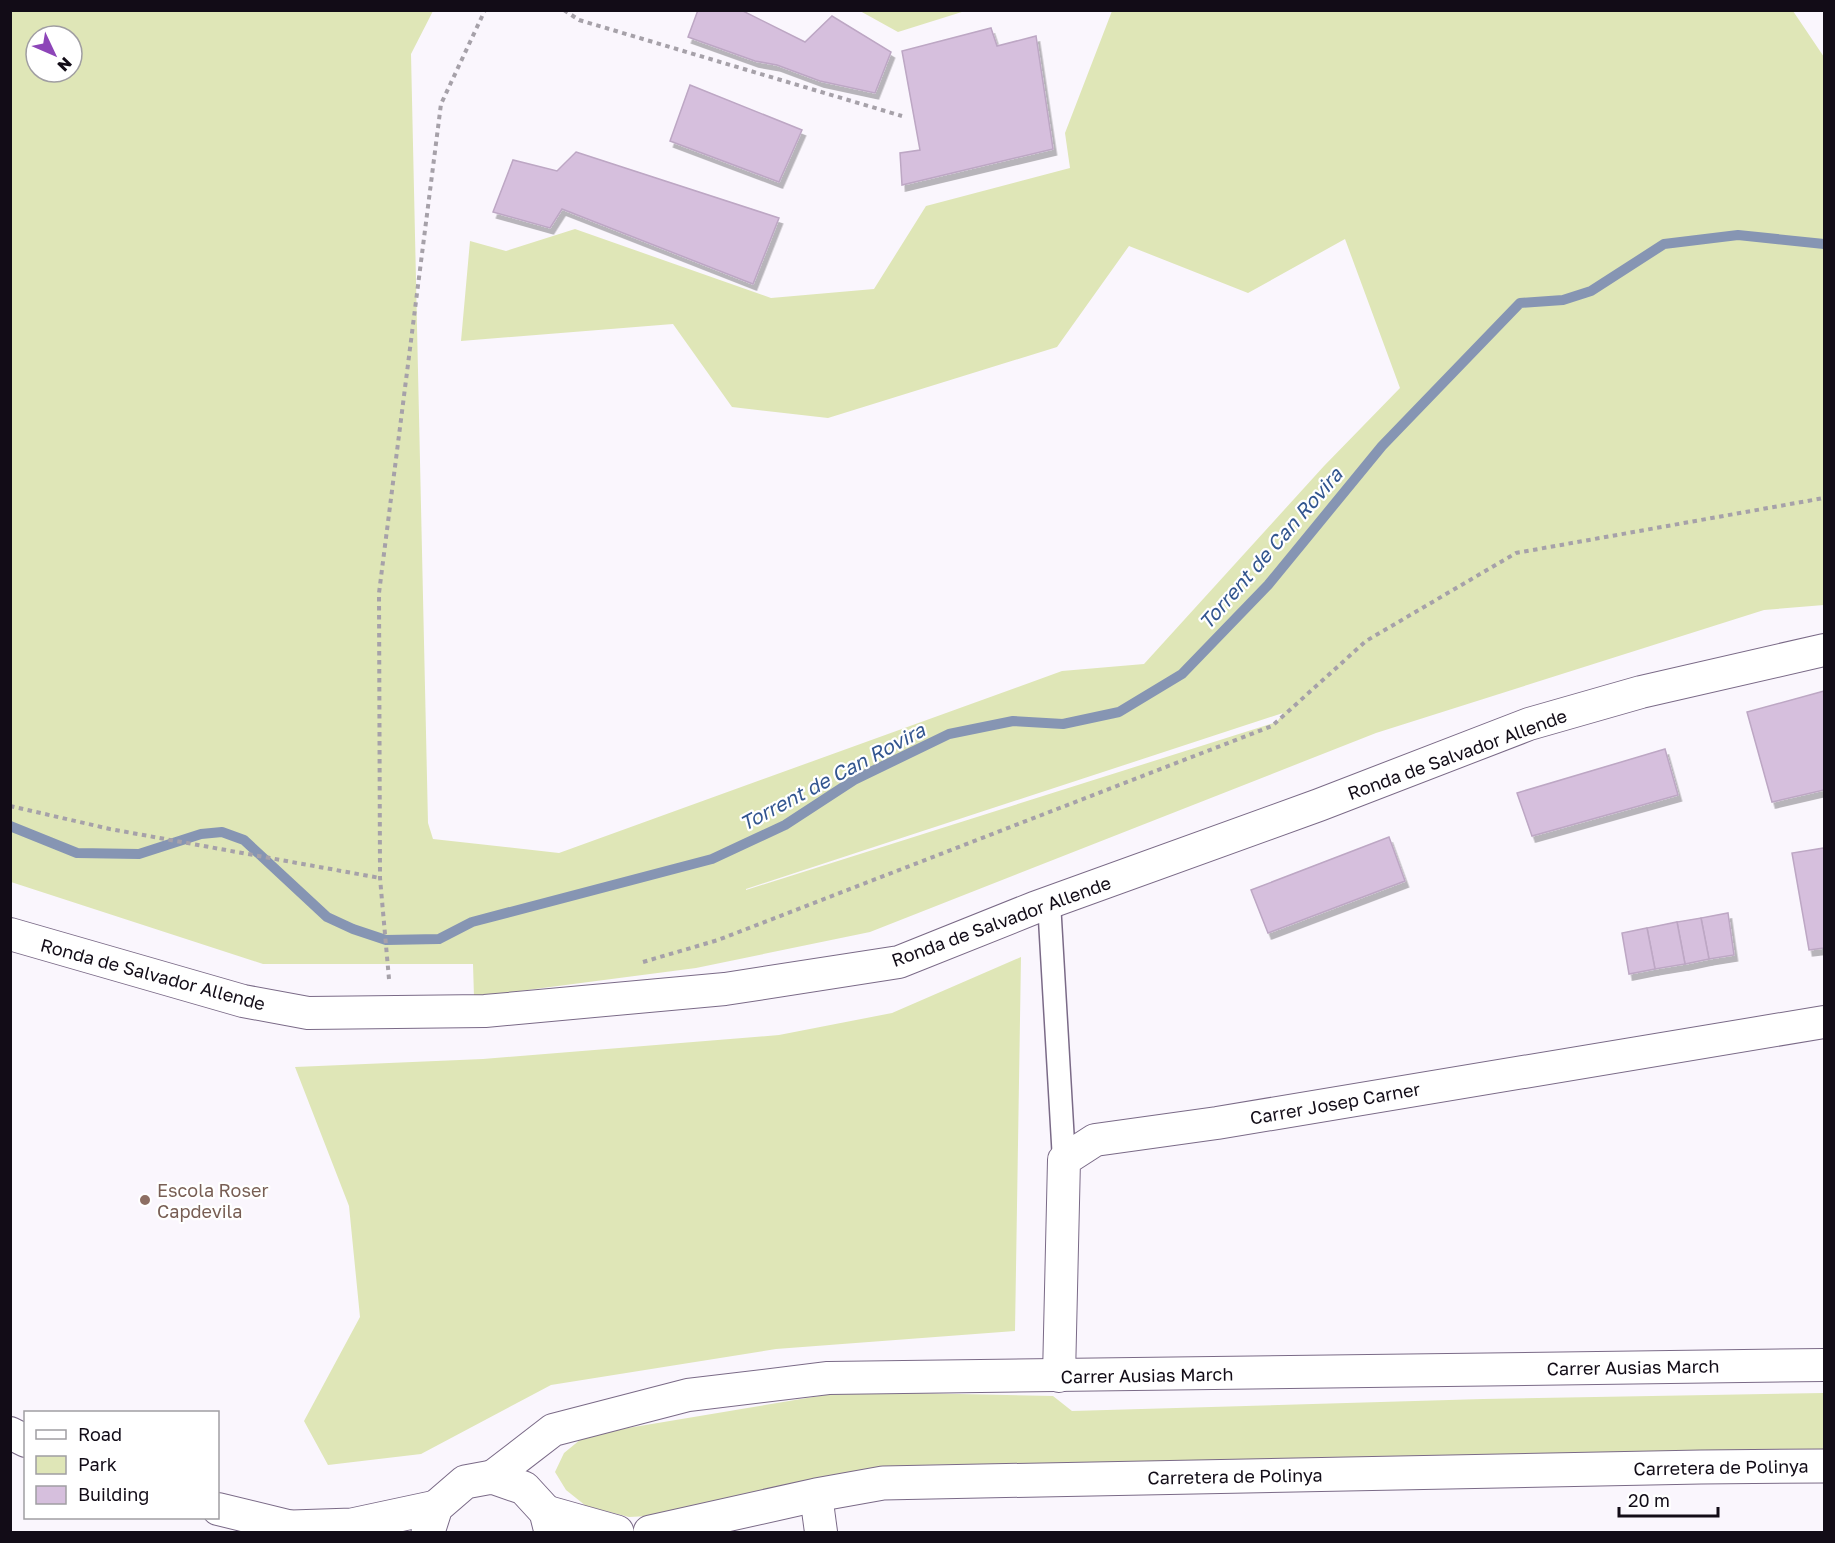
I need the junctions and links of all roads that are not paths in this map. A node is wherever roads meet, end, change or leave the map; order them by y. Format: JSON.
{"nodes":[{"id":1,"x":1824,"y":650,"type":"edge"},
{"id":2,"x":1049,"y":902,"type":"junction"},
{"id":3,"x":10,"y":934,"type":"edge"},
{"id":4,"x":1824,"y":1022,"type":"edge"},
{"id":5,"x":1064,"y":1160,"type":"junction"},
{"id":6,"x":1824,"y":1365,"type":"edge"},
{"id":7,"x":1059,"y":1376,"type":"junction"},
{"id":8,"x":10,"y":1433,"type":"edge"},
{"id":9,"x":24,"y":1440,"type":"edge"},
{"id":10,"x":1824,"y":1467,"type":"edge"},
{"id":11,"x":492,"y":1477,"type":"junction"},
{"id":12,"x":816,"y":1494,"type":"junction"},
{"id":13,"x":219,"y":1509,"type":"edge"},
{"id":14,"x":432,"y":1520,"type":"edge"},
{"id":15,"x":548,"y":1522,"type":"edge"},
{"id":16,"x":302,"y":1530,"type":"edge"},
{"id":17,"x":617,"y":1533,"type":"edge"},
{"id":18,"x":650,"y":1533,"type":"edge"},
{"id":19,"x":821,"y":1533,"type":"edge"}],
"edges":[{"from":1,"to":2,"type":"street","name":"Ronda de Salvador Allende"},
{"from":2,"to":3,"type":"street","name":"Ronda de Salvador Allende"},
{"from":2,"to":5,"type":"street"},
{"from":4,"to":5,"type":"street","name":"Carrer Josep Carner"},
{"from":5,"to":7,"type":"street"},
{"from":6,"to":7,"type":"street","name":"Carrer Ausias March"},
{"from":7,"to":11,"type":"street","name":"Carrer Ausias March"},
{"from":8,"to":9,"type":"street"},
{"from":10,"to":12,"type":"street","name":"Carretera de Polinya"},
{"from":11,"to":14,"type":"street"},
{"from":11,"to":15,"type":"street"},
{"from":12,"to":18,"type":"street","name":"Carretera de Polinya"},
{"from":12,"to":19,"type":"street"},
{"from":13,"to":16,"type":"street"},
{"from":14,"to":16,"type":"street"},
{"from":15,"to":17,"type":"street"}]}
